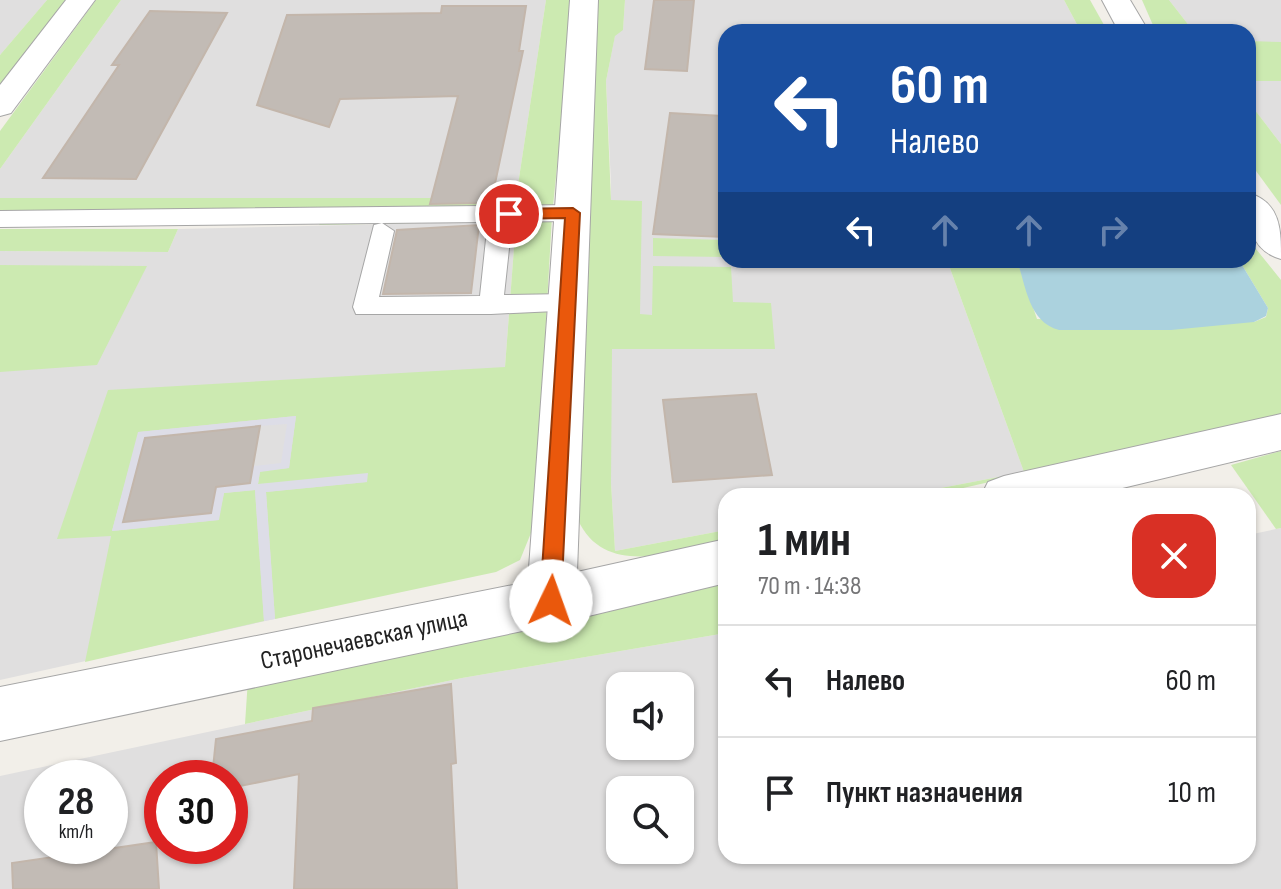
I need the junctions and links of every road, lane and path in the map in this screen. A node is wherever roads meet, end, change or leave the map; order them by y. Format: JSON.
{"nodes":[{"id":1,"x":81,"y":0,"type":"edge"},
{"id":2,"x":584,"y":0,"type":"edge"},
{"id":3,"x":1116,"y":0,"type":"edge"},
{"id":4,"x":1130,"y":24,"type":"edge"},
{"id":5,"x":0,"y":106,"type":"edge"},
{"id":6,"x":573,"y":213,"type":"junction"},
{"id":7,"x":1256,"y":215,"type":"edge"},
{"id":8,"x":0,"y":219,"type":"edge"},
{"id":9,"x":499,"y":230,"type":"dead end"},
{"id":10,"x":382,"y":231,"type":"dead end"},
{"id":11,"x":1281,"y":246,"type":"edge"},
{"id":12,"x":568,"y":303,"type":"junction"},
{"id":13,"x":491,"y":305,"type":"junction"},
{"id":14,"x":1281,"y":432,"type":"edge"},
{"id":15,"x":1039,"y":488,"type":"edge"},
{"id":16,"x":718,"y":563,"type":"edge"},
{"id":17,"x":551,"y":601,"type":"junction"},
{"id":18,"x":0,"y":714,"type":"edge"}],
"edges":[{"from":1,"to":5,"type":"street"},
{"from":2,"to":6,"type":"street"},
{"from":3,"to":4,"type":"street"},
{"from":6,"to":8,"type":"lane"},
{"from":6,"to":12,"type":"street"},
{"from":7,"to":11,"type":"street"},
{"from":9,"to":13,"type":"lane"},
{"from":10,"to":13,"type":"lane"},
{"from":12,"to":13,"type":"lane"},
{"from":12,"to":17,"type":"street"},
{"from":14,"to":15,"type":"street"},
{"from":16,"to":17,"type":"street","name":"Старонечаевская улица"},
{"from":17,"to":18,"type":"street","name":"Старонечаевская улица"}]}
